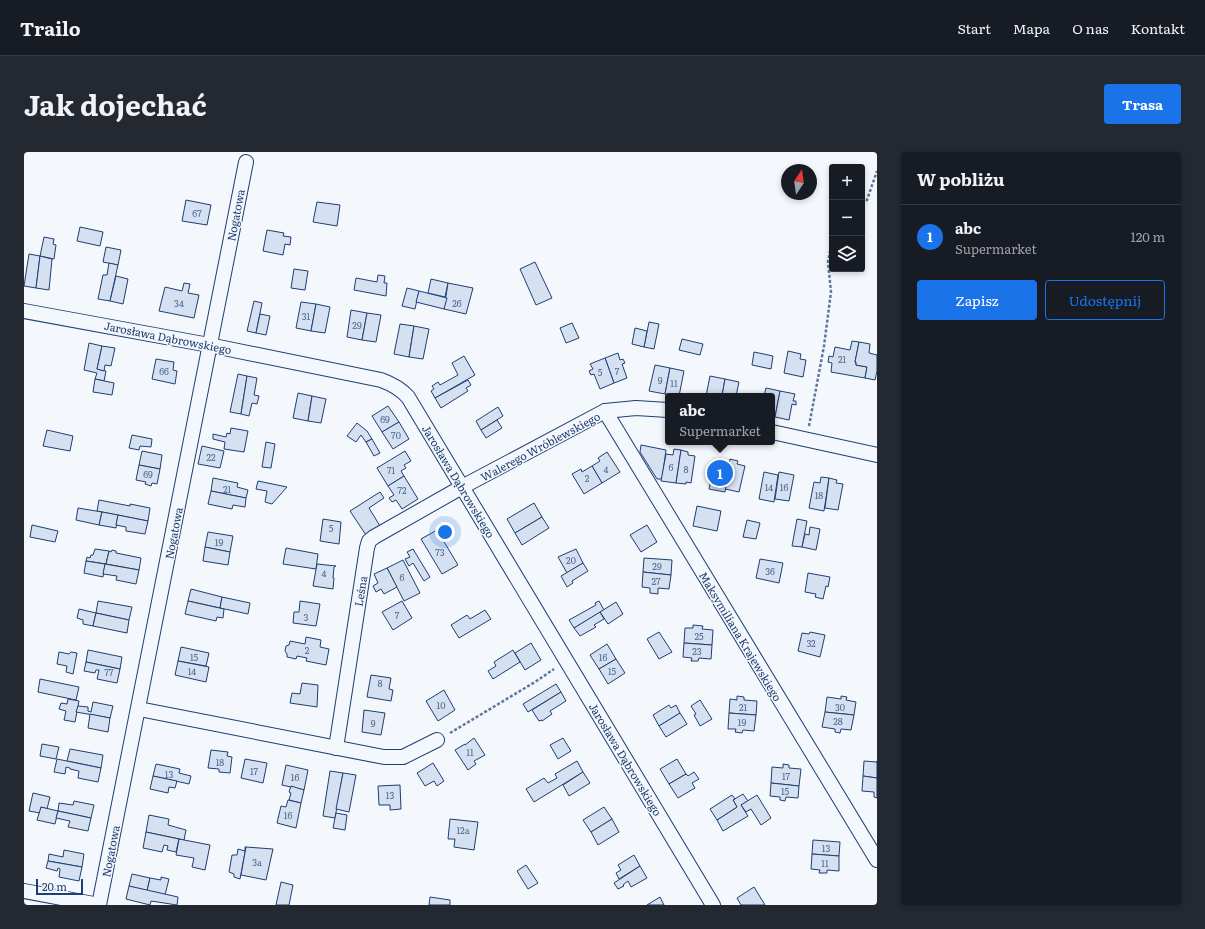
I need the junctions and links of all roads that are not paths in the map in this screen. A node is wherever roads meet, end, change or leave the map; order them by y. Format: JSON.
{"nodes":[{"id":1,"x":246,"y":162,"type":"dead end"},
{"id":2,"x":24,"y":311,"type":"edge"},
{"id":3,"x":210,"y":345,"type":"junction"},
{"id":4,"x":665,"y":410,"type":"edge"},
{"id":5,"x":605,"y":411,"type":"junction"},
{"id":6,"x":775,"y":433,"type":"edge"},
{"id":7,"x":877,"y":455,"type":"edge"},
{"id":8,"x":462,"y":487,"type":"junction"},
{"id":9,"x":139,"y":710,"type":"junction"},
{"id":10,"x":437,"y":740,"type":"road end"},
{"id":11,"x":336,"y":748,"type":"junction"},
{"id":12,"x":877,"y":860,"type":"edge"},
{"id":13,"x":24,"y":891,"type":"edge"},
{"id":14,"x":99,"y":905,"type":"edge"},
{"id":15,"x":713,"y":905,"type":"edge"}],
"edges":[{"from":1,"to":3,"type":"street","name":"Nogatowa"},
{"from":2,"to":3,"type":"street","name":"Jarosława Dąbrowskiego"},
{"from":3,"to":8,"type":"street","name":"Jarosława Dąbrowskiego"},
{"from":3,"to":9,"type":"street","name":"Nogatowa"},
{"from":4,"to":5,"type":"street","name":"Walerego Wróblewskiego"},
{"from":5,"to":8,"type":"street","name":"Walerego Wróblewskiego"},
{"from":5,"to":12,"type":"street","name":"Maksymiliana Krajewskiego"},
{"from":6,"to":7,"type":"street"},
{"from":8,"to":11,"type":"street","name":"Leśna"},
{"from":8,"to":15,"type":"street","name":"Jarosława Dąbrowskiego"},
{"from":9,"to":11,"type":"street"},
{"from":9,"to":14,"type":"street","name":"Nogatowa"},
{"from":10,"to":11,"type":"street"},
{"from":13,"to":14,"type":"street"}]}
